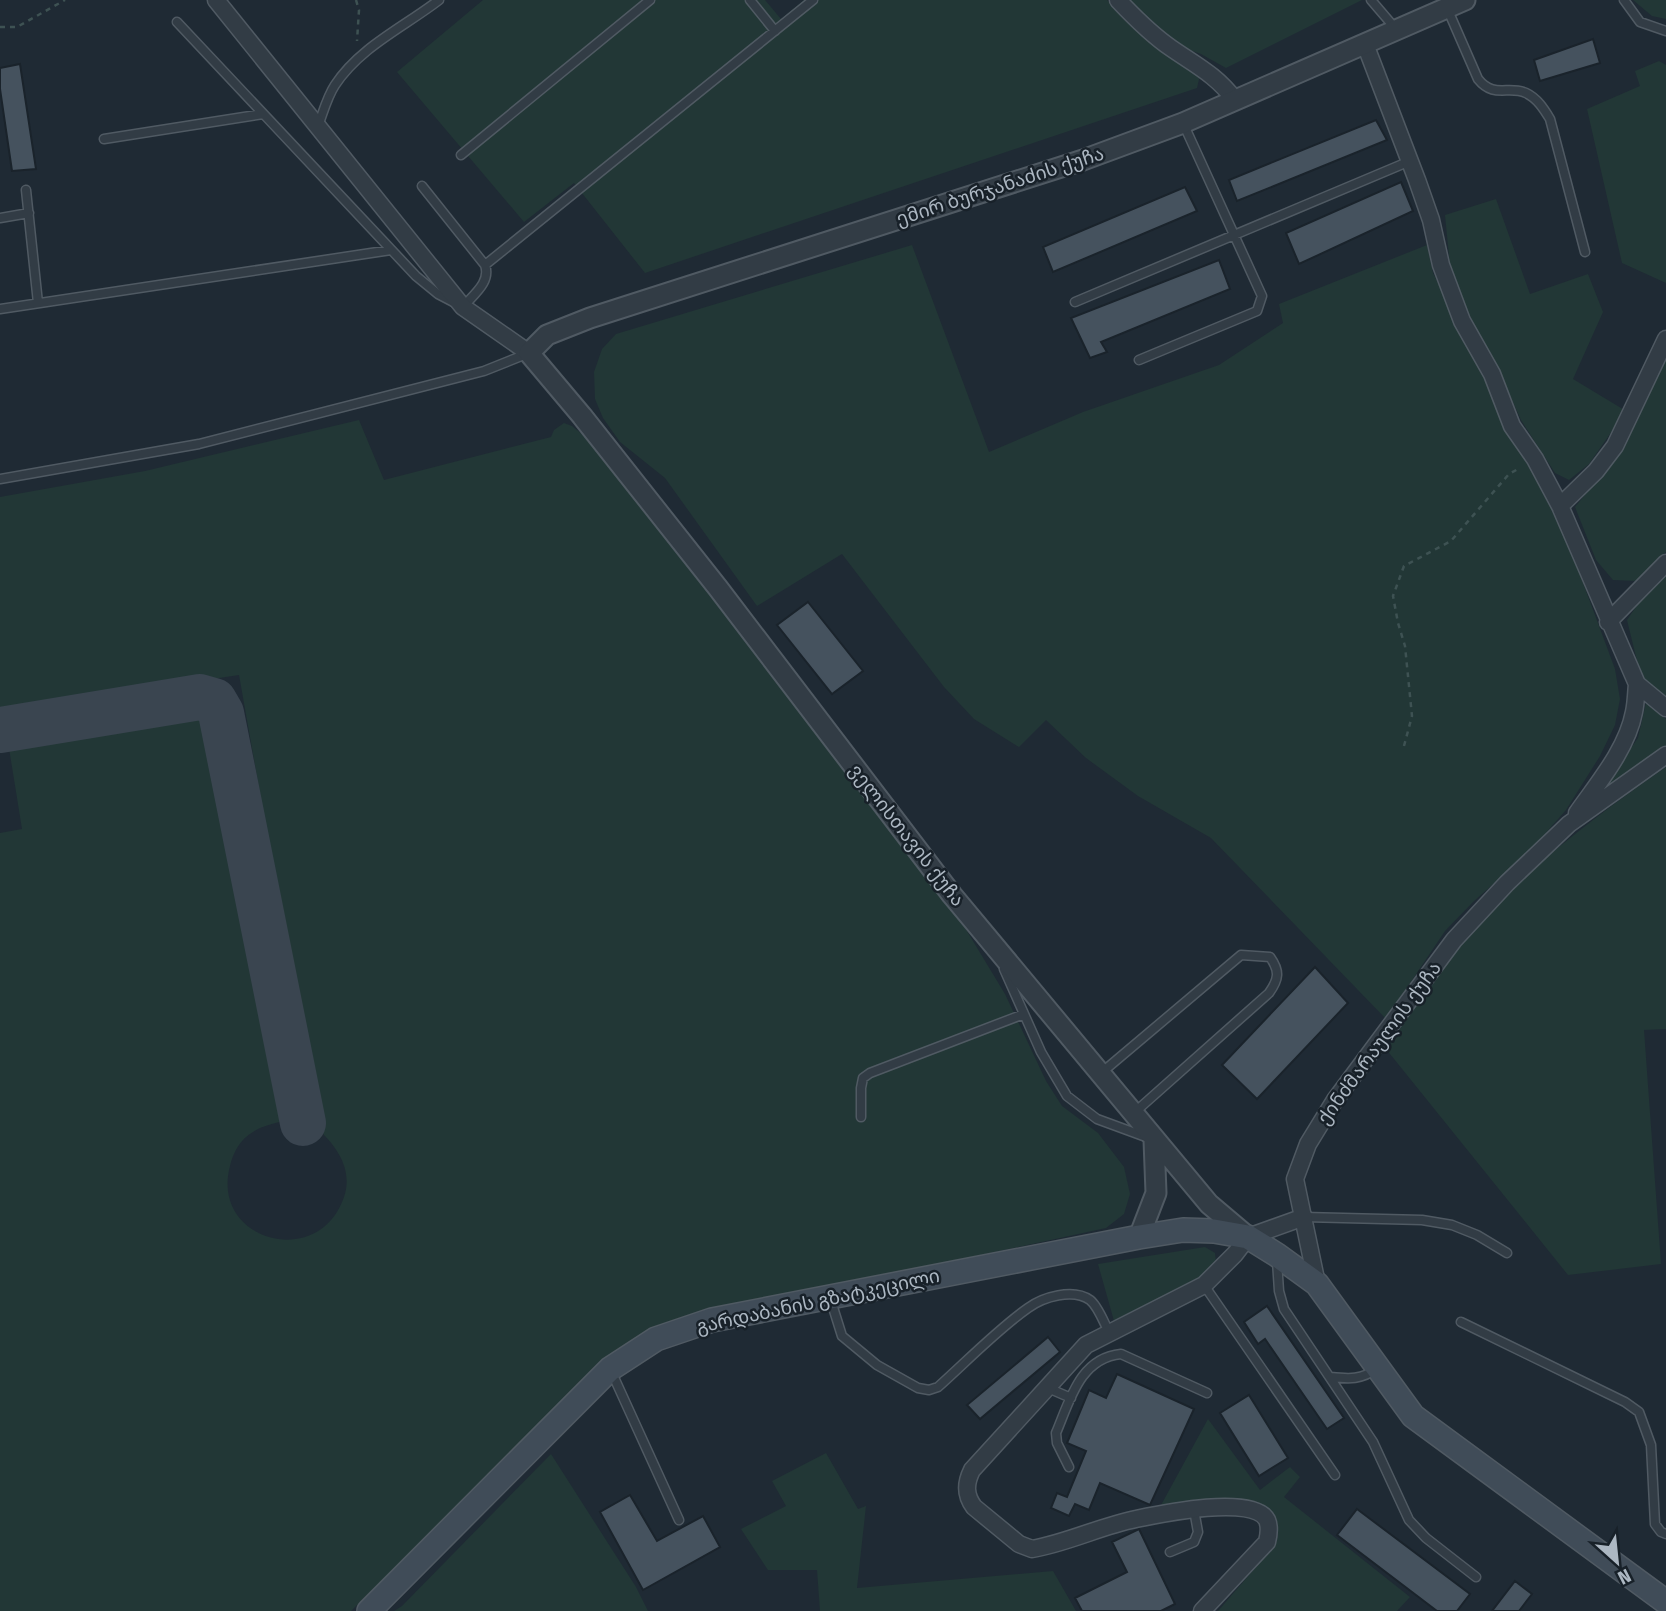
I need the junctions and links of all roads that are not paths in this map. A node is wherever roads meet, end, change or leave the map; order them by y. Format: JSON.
{"nodes":[{"id":1,"x":216,"y":0,"type":"edge"},
{"id":2,"x":439,"y":0,"type":"edge"},
{"id":3,"x":650,"y":0,"type":"edge"},
{"id":4,"x":750,"y":0,"type":"edge"},
{"id":5,"x":813,"y":0,"type":"edge"},
{"id":6,"x":1118,"y":0,"type":"edge"},
{"id":7,"x":1371,"y":0,"type":"edge"},
{"id":8,"x":1465,"y":0,"type":"edge"},
{"id":9,"x":1624,"y":0,"type":"edge"},
{"id":10,"x":1447,"y":8,"type":"junction"},
{"id":11,"x":177,"y":22,"type":"dead end"},
{"id":12,"x":1397,"y":30,"type":"junction"},
{"id":13,"x":775,"y":31,"type":"junction"},
{"id":14,"x":1666,"y":31,"type":"edge"},
{"id":15,"x":1365,"y":44,"type":"junction"},
{"id":16,"x":1235,"y":100,"type":"junction"},
{"id":17,"x":263,"y":114,"type":"junction"},
{"id":18,"x":1183,"y":123,"type":"junction"},
{"id":19,"x":318,"y":126,"type":"junction"},
{"id":20,"x":104,"y":139,"type":"dead end"},
{"id":21,"x":461,"y":155,"type":"dead end"},
{"id":22,"x":1410,"y":161,"type":"junction"},
{"id":23,"x":422,"y":186,"type":"dead end"},
{"id":24,"x":26,"y":190,"type":"dead end"},
{"id":25,"x":29,"y":213,"type":"junction"},
{"id":26,"x":0,"y":218,"type":"edge"},
{"id":27,"x":1233,"y":235,"type":"junction"},
{"id":28,"x":391,"y":250,"type":"junction"},
{"id":29,"x":1585,"y":252,"type":"dead end"},
{"id":30,"x":485,"y":265,"type":"junction"},
{"id":31,"x":1075,"y":302,"type":"dead end"},
{"id":32,"x":38,"y":303,"type":"junction"},
{"id":33,"x":464,"y":307,"type":"junction"},
{"id":34,"x":0,"y":309,"type":"edge"},
{"id":35,"x":1666,"y":339,"type":"edge"},
{"id":36,"x":529,"y":353,"type":"junction"},
{"id":37,"x":1139,"y":360,"type":"dead end"},
{"id":38,"x":0,"y":479,"type":"edge"},
{"id":39,"x":1560,"y":506,"type":"junction"},
{"id":40,"x":1666,"y":563,"type":"edge"},
{"id":41,"x":1608,"y":622,"type":"junction"},
{"id":42,"x":1637,"y":684,"type":"junction"},
{"id":43,"x":1666,"y":708,"type":"edge"},
{"id":44,"x":1666,"y":755,"type":"edge"},
{"id":45,"x":1569,"y":824,"type":"junction"},
{"id":46,"x":992,"y":944,"type":"junction"},
{"id":47,"x":1024,"y":1014,"type":"junction"},
{"id":48,"x":1099,"y":1074,"type":"junction"},
{"id":49,"x":1132,"y":1114,"type":"junction"},
{"id":50,"x":861,"y":1117,"type":"dead end"},
{"id":51,"x":1154,"y":1140,"type":"junction"},
{"id":52,"x":1304,"y":1217,"type":"junction"},
{"id":53,"x":1139,"y":1237,"type":"junction"},
{"id":54,"x":1248,"y":1237,"type":"junction"},
{"id":55,"x":1507,"y":1253,"type":"dead end"},
{"id":56,"x":1277,"y":1255,"type":"junction"},
{"id":57,"x":1317,"y":1284,"type":"junction"},
{"id":58,"x":1205,"y":1285,"type":"junction"},
{"id":59,"x":830,"y":1298,"type":"junction"},
{"id":60,"x":1461,"y":1322,"type":"dead end"},
{"id":61,"x":1109,"y":1332,"type":"junction"},
{"id":62,"x":1377,"y":1368,"type":"junction"},
{"id":63,"x":610,"y":1369,"type":"junction"},
{"id":64,"x":1331,"y":1377,"type":"junction"},
{"id":65,"x":1048,"y":1387,"type":"junction"},
{"id":66,"x":1207,"y":1394,"type":"dead end"},
{"id":67,"x":1071,"y":1398,"type":"junction"},
{"id":68,"x":1069,"y":1467,"type":"dead end"},
{"id":69,"x":1335,"y":1475,"type":"dead end"},
{"id":70,"x":1194,"y":1510,"type":"junction"},
{"id":71,"x":679,"y":1520,"type":"dead end"},
{"id":72,"x":1666,"y":1534,"type":"edge"},
{"id":73,"x":1170,"y":1552,"type":"dead end"},
{"id":74,"x":1476,"y":1577,"type":"dead end"},
{"id":75,"x":1666,"y":1602,"type":"edge"},
{"id":76,"x":369,"y":1611,"type":"edge"},
{"id":77,"x":1202,"y":1611,"type":"edge"}],
"edges":[{"from":1,"to":19,"type":"street"},
{"from":2,"to":19,"type":"lane"},
{"from":3,"to":21,"type":"lane"},
{"from":4,"to":13,"type":"lane"},
{"from":5,"to":13,"type":"lane"},
{"from":6,"to":16,"type":"street"},
{"from":7,"to":12,"type":"lane"},
{"from":8,"to":10,"type":"street","name":"ემირ ბურჯანაძის ქუჩა"},
{"from":9,"to":14,"type":"lane"},
{"from":10,"to":12,"type":"street","name":"ემირ ბურჯანაძის ქუჩა"},
{"from":10,"to":29,"type":"lane"},
{"from":11,"to":17,"type":"lane"},
{"from":12,"to":15,"type":"street","name":"ემირ ბურჯანაძის ქუჩა"},
{"from":13,"to":30,"type":"lane"},
{"from":15,"to":16,"type":"street","name":"ემირ ბურჯანაძის ქუჩა"},
{"from":15,"to":22,"type":"street"},
{"from":16,"to":18,"type":"street","name":"ემირ ბურჯანაძის ქუჩა"},
{"from":17,"to":20,"type":"lane"},
{"from":17,"to":28,"type":"lane"},
{"from":18,"to":27,"type":"lane"},
{"from":18,"to":36,"type":"street","name":"ემირ ბურჯანაძის ქუჩა"},
{"from":19,"to":33,"type":"street"},
{"from":22,"to":27,"type":"lane"},
{"from":22,"to":39,"type":"street"},
{"from":23,"to":30,"type":"lane"},
{"from":24,"to":25,"type":"lane"},
{"from":25,"to":26,"type":"lane"},
{"from":25,"to":32,"type":"lane"},
{"from":27,"to":31,"type":"lane"},
{"from":27,"to":37,"type":"lane"},
{"from":28,"to":32,"type":"lane"},
{"from":28,"to":33,"type":"lane"},
{"from":30,"to":33,"type":"lane"},
{"from":32,"to":34,"type":"lane"},
{"from":33,"to":36,"type":"street"},
{"from":35,"to":39,"type":"street"},
{"from":36,"to":38,"type":"lane"},
{"from":36,"to":46,"type":"street","name":"ველისთავის ქუჩა"},
{"from":39,"to":41,"type":"street"},
{"from":40,"to":41,"type":"street"},
{"from":41,"to":42,"type":"street"},
{"from":42,"to":43,"type":"street"},
{"from":42,"to":45,"type":"street"},
{"from":44,"to":45,"type":"street","name":"ქინძმარაულის ქუჩა"},
{"from":45,"to":52,"type":"street","name":"ქინძმარაულის ქუჩა"},
{"from":46,"to":47,"type":"lane"},
{"from":46,"to":48,"type":"street","name":"ველისთავის ქუჩა"},
{"from":47,"to":50,"type":"lane"},
{"from":47,"to":51,"type":"lane"},
{"from":48,"to":49,"type":"street","name":"ველისთავის ქუჩა"},
{"from":48,"to":49,"type":"lane"},
{"from":49,"to":51,"type":"street","name":"ველისთავის ქუჩა"},
{"from":51,"to":53,"type":"street"},
{"from":51,"to":54,"type":"street","name":"ველისთავის ქუჩა"},
{"from":52,"to":54,"type":"street"},
{"from":52,"to":55,"type":"lane"},
{"from":52,"to":57,"type":"street","name":"ქინძმარაულის ქუჩა"},
{"from":53,"to":54,"type":"main road","name":"გარდაბანის გზატკეცილი"},
{"from":53,"to":59,"type":"main road","name":"გარდაბანის გზატკეცილი"},
{"from":54,"to":56,"type":"main road","name":"ველისთავის ქუჩა"},
{"from":54,"to":58,"type":"street"},
{"from":56,"to":57,"type":"main road","name":"ველისთავის ქუჩა"},
{"from":56,"to":64,"type":"lane"},
{"from":57,"to":62,"type":"main road","name":"ქინძმარაულის ქუჩა"},
{"from":58,"to":61,"type":"street"},
{"from":58,"to":69,"type":"lane"},
{"from":59,"to":61,"type":"lane"},
{"from":59,"to":63,"type":"main road","name":"გარდაბანის გზატკეცილი"},
{"from":60,"to":72,"type":"lane"},
{"from":61,"to":65,"type":"street"},
{"from":62,"to":64,"type":"lane"},
{"from":62,"to":75,"type":"main road","name":"ქინძმარაულის ქუჩა"},
{"from":63,"to":71,"type":"lane"},
{"from":63,"to":76,"type":"main road","name":"გარდაბანის გზატკეცილი"},
{"from":64,"to":74,"type":"lane"},
{"from":65,"to":67,"type":"lane"},
{"from":65,"to":70,"type":"street"},
{"from":66,"to":67,"type":"lane"},
{"from":67,"to":68,"type":"lane"},
{"from":70,"to":73,"type":"lane"},
{"from":70,"to":77,"type":"street"}]}
